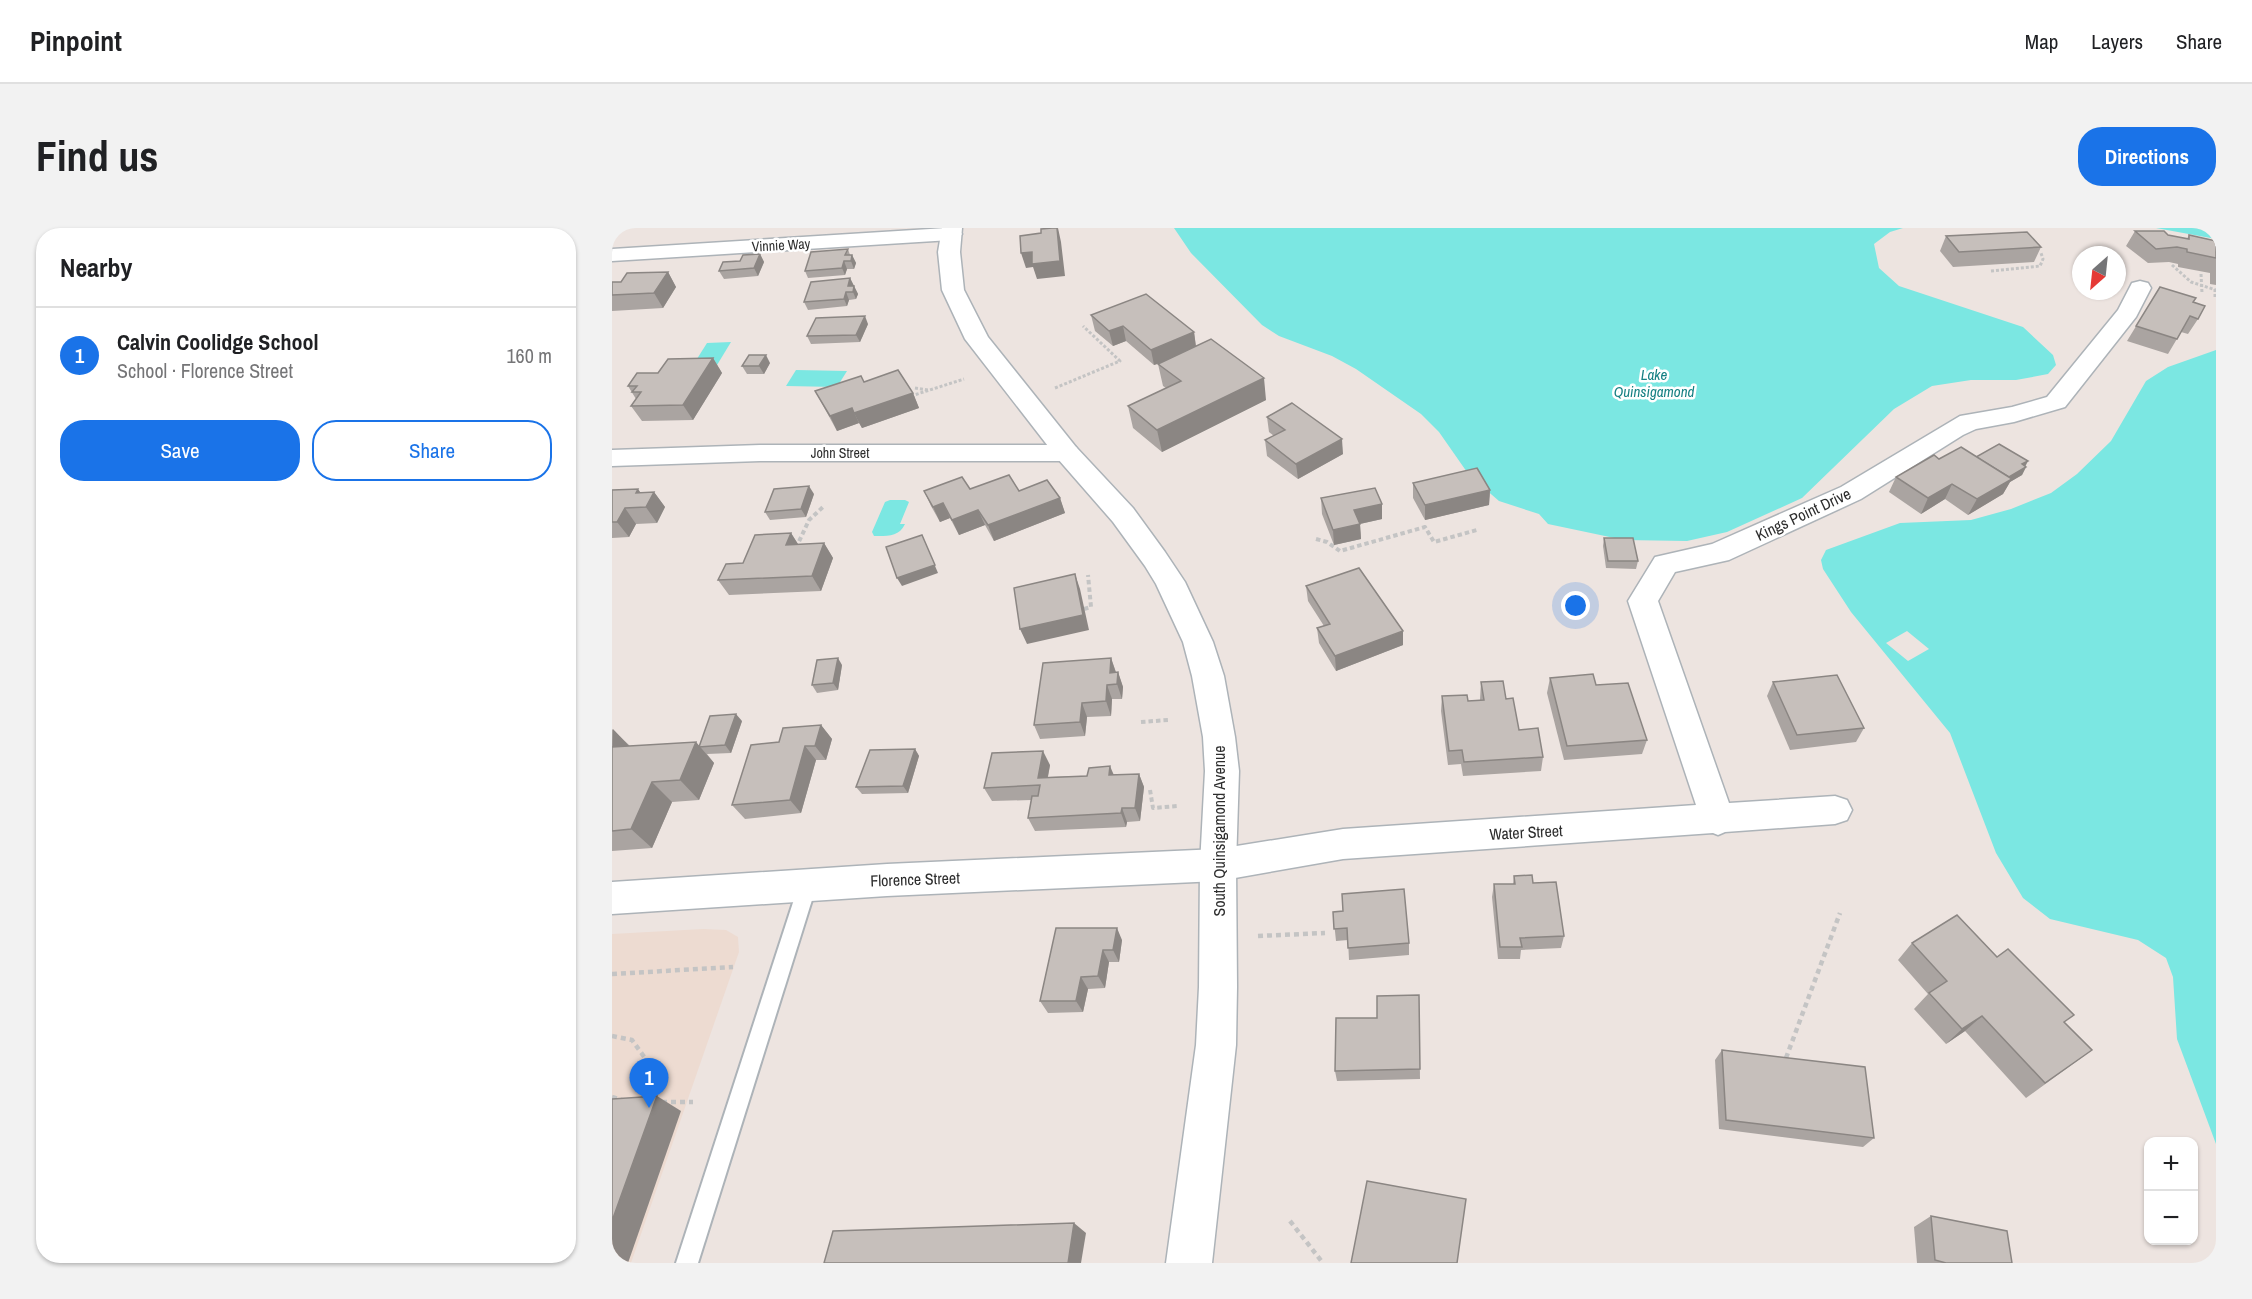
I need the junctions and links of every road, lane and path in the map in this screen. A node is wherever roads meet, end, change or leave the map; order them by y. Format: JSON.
{"nodes":[{"id":1,"x":951,"y":231,"type":"edge"},
{"id":2,"x":2041,"y":253,"type":"edge"},
{"id":3,"x":612,"y":255,"type":"edge"},
{"id":4,"x":2172,"y":266,"type":"edge"},
{"id":5,"x":1991,"y":271,"type":"edge"},
{"id":6,"x":2201,"y":274,"type":"edge"},
{"id":7,"x":2201,"y":287,"type":"junction"},
{"id":8,"x":2140,"y":288,"type":"dead end"},
{"id":9,"x":2215,"y":290,"type":"edge"},
{"id":10,"x":2202,"y":293,"type":"dead end"},
{"id":11,"x":2215,"y":299,"type":"edge"},
{"id":12,"x":1083,"y":326,"type":"dead end"},
{"id":13,"x":964,"y":379,"type":"dead end"},
{"id":14,"x":915,"y":388,"type":"dead end"},
{"id":15,"x":1051,"y":389,"type":"dead end"},
{"id":16,"x":929,"y":390,"type":"junction"},
{"id":17,"x":911,"y":396,"type":"edge"},
{"id":18,"x":1067,"y":453,"type":"junction"},
{"id":19,"x":612,"y":458,"type":"edge"},
{"id":20,"x":823,"y":507,"type":"dead end"},
{"id":21,"x":1477,"y":530,"type":"dead end"},
{"id":22,"x":1316,"y":539,"type":"dead end"},
{"id":23,"x":800,"y":542,"type":"junction"},
{"id":24,"x":806,"y":546,"type":"edge"},
{"id":25,"x":795,"y":549,"type":"edge"},
{"id":26,"x":1088,"y":575,"type":"dead end"},
{"id":27,"x":1084,"y":609,"type":"edge"},
{"id":28,"x":1168,"y":720,"type":"dead end"},
{"id":29,"x":1142,"y":722,"type":"dead end"},
{"id":30,"x":1150,"y":790,"type":"dead end"},
{"id":31,"x":1177,"y":807,"type":"dead end"},
{"id":32,"x":1835,"y":810,"type":"dead end"},
{"id":33,"x":1718,"y":820,"type":"junction"},
{"id":34,"x":1218,"y":865,"type":"junction"},
{"id":35,"x":808,"y":884,"type":"junction"},
{"id":36,"x":612,"y":898,"type":"edge"},
{"id":37,"x":1840,"y":913,"type":"dead end"},
{"id":38,"x":1325,"y":933,"type":"dead end"},
{"id":39,"x":1254,"y":936,"type":"dead end"},
{"id":40,"x":733,"y":967,"type":"dead end"},
{"id":41,"x":612,"y":974,"type":"edge"},
{"id":42,"x":612,"y":1036,"type":"edge"},
{"id":43,"x":1785,"y":1058,"type":"edge"},
{"id":44,"x":612,"y":1096,"type":"edge"},
{"id":45,"x":631,"y":1102,"type":"edge"},
{"id":46,"x":643,"y":1102,"type":"edge"},
{"id":47,"x":655,"y":1102,"type":"junction"},
{"id":48,"x":693,"y":1102,"type":"dead end"},
{"id":49,"x":1290,"y":1221,"type":"dead end"},
{"id":50,"x":687,"y":1263,"type":"edge"},
{"id":51,"x":1189,"y":1263,"type":"edge"},
{"id":52,"x":1323,"y":1263,"type":"edge"}],
"edges":[{"from":1,"to":3,"type":"street","name":"Vinnie Way"},
{"from":1,"to":18,"type":"street","name":"South Quinsigamond Avenue"},
{"from":2,"to":5,"type":"path"},
{"from":4,"to":7,"type":"path"},
{"from":6,"to":7,"type":"path"},
{"from":7,"to":9,"type":"path"},
{"from":7,"to":10,"type":"path"},
{"from":8,"to":33,"type":"street","name":"Kings Point Drive"},
{"from":9,"to":11,"type":"path"},
{"from":12,"to":15,"type":"path"},
{"from":13,"to":16,"type":"path"},
{"from":14,"to":16,"type":"path"},
{"from":16,"to":17,"type":"path"},
{"from":18,"to":19,"type":"street","name":"John Street"},
{"from":18,"to":34,"type":"street","name":"South Quinsigamond Avenue"},
{"from":20,"to":23,"type":"path"},
{"from":21,"to":22,"type":"path"},
{"from":23,"to":24,"type":"path"},
{"from":23,"to":25,"type":"path"},
{"from":26,"to":27,"type":"path"},
{"from":28,"to":29,"type":"path"},
{"from":30,"to":31,"type":"path"},
{"from":32,"to":33,"type":"street","name":"Water Street"},
{"from":33,"to":34,"type":"street","name":"Water Street"},
{"from":34,"to":35,"type":"street","name":"Florence Street"},
{"from":34,"to":51,"type":"street","name":"South Quinsigamond Avenue"},
{"from":35,"to":36,"type":"street","name":"Florence Street"},
{"from":35,"to":50,"type":"lane"},
{"from":37,"to":43,"type":"path"},
{"from":38,"to":39,"type":"path"},
{"from":40,"to":41,"type":"path"},
{"from":42,"to":47,"type":"path"},
{"from":44,"to":45,"type":"path"},
{"from":46,"to":47,"type":"path"},
{"from":47,"to":48,"type":"path"},
{"from":49,"to":52,"type":"path"}]}
